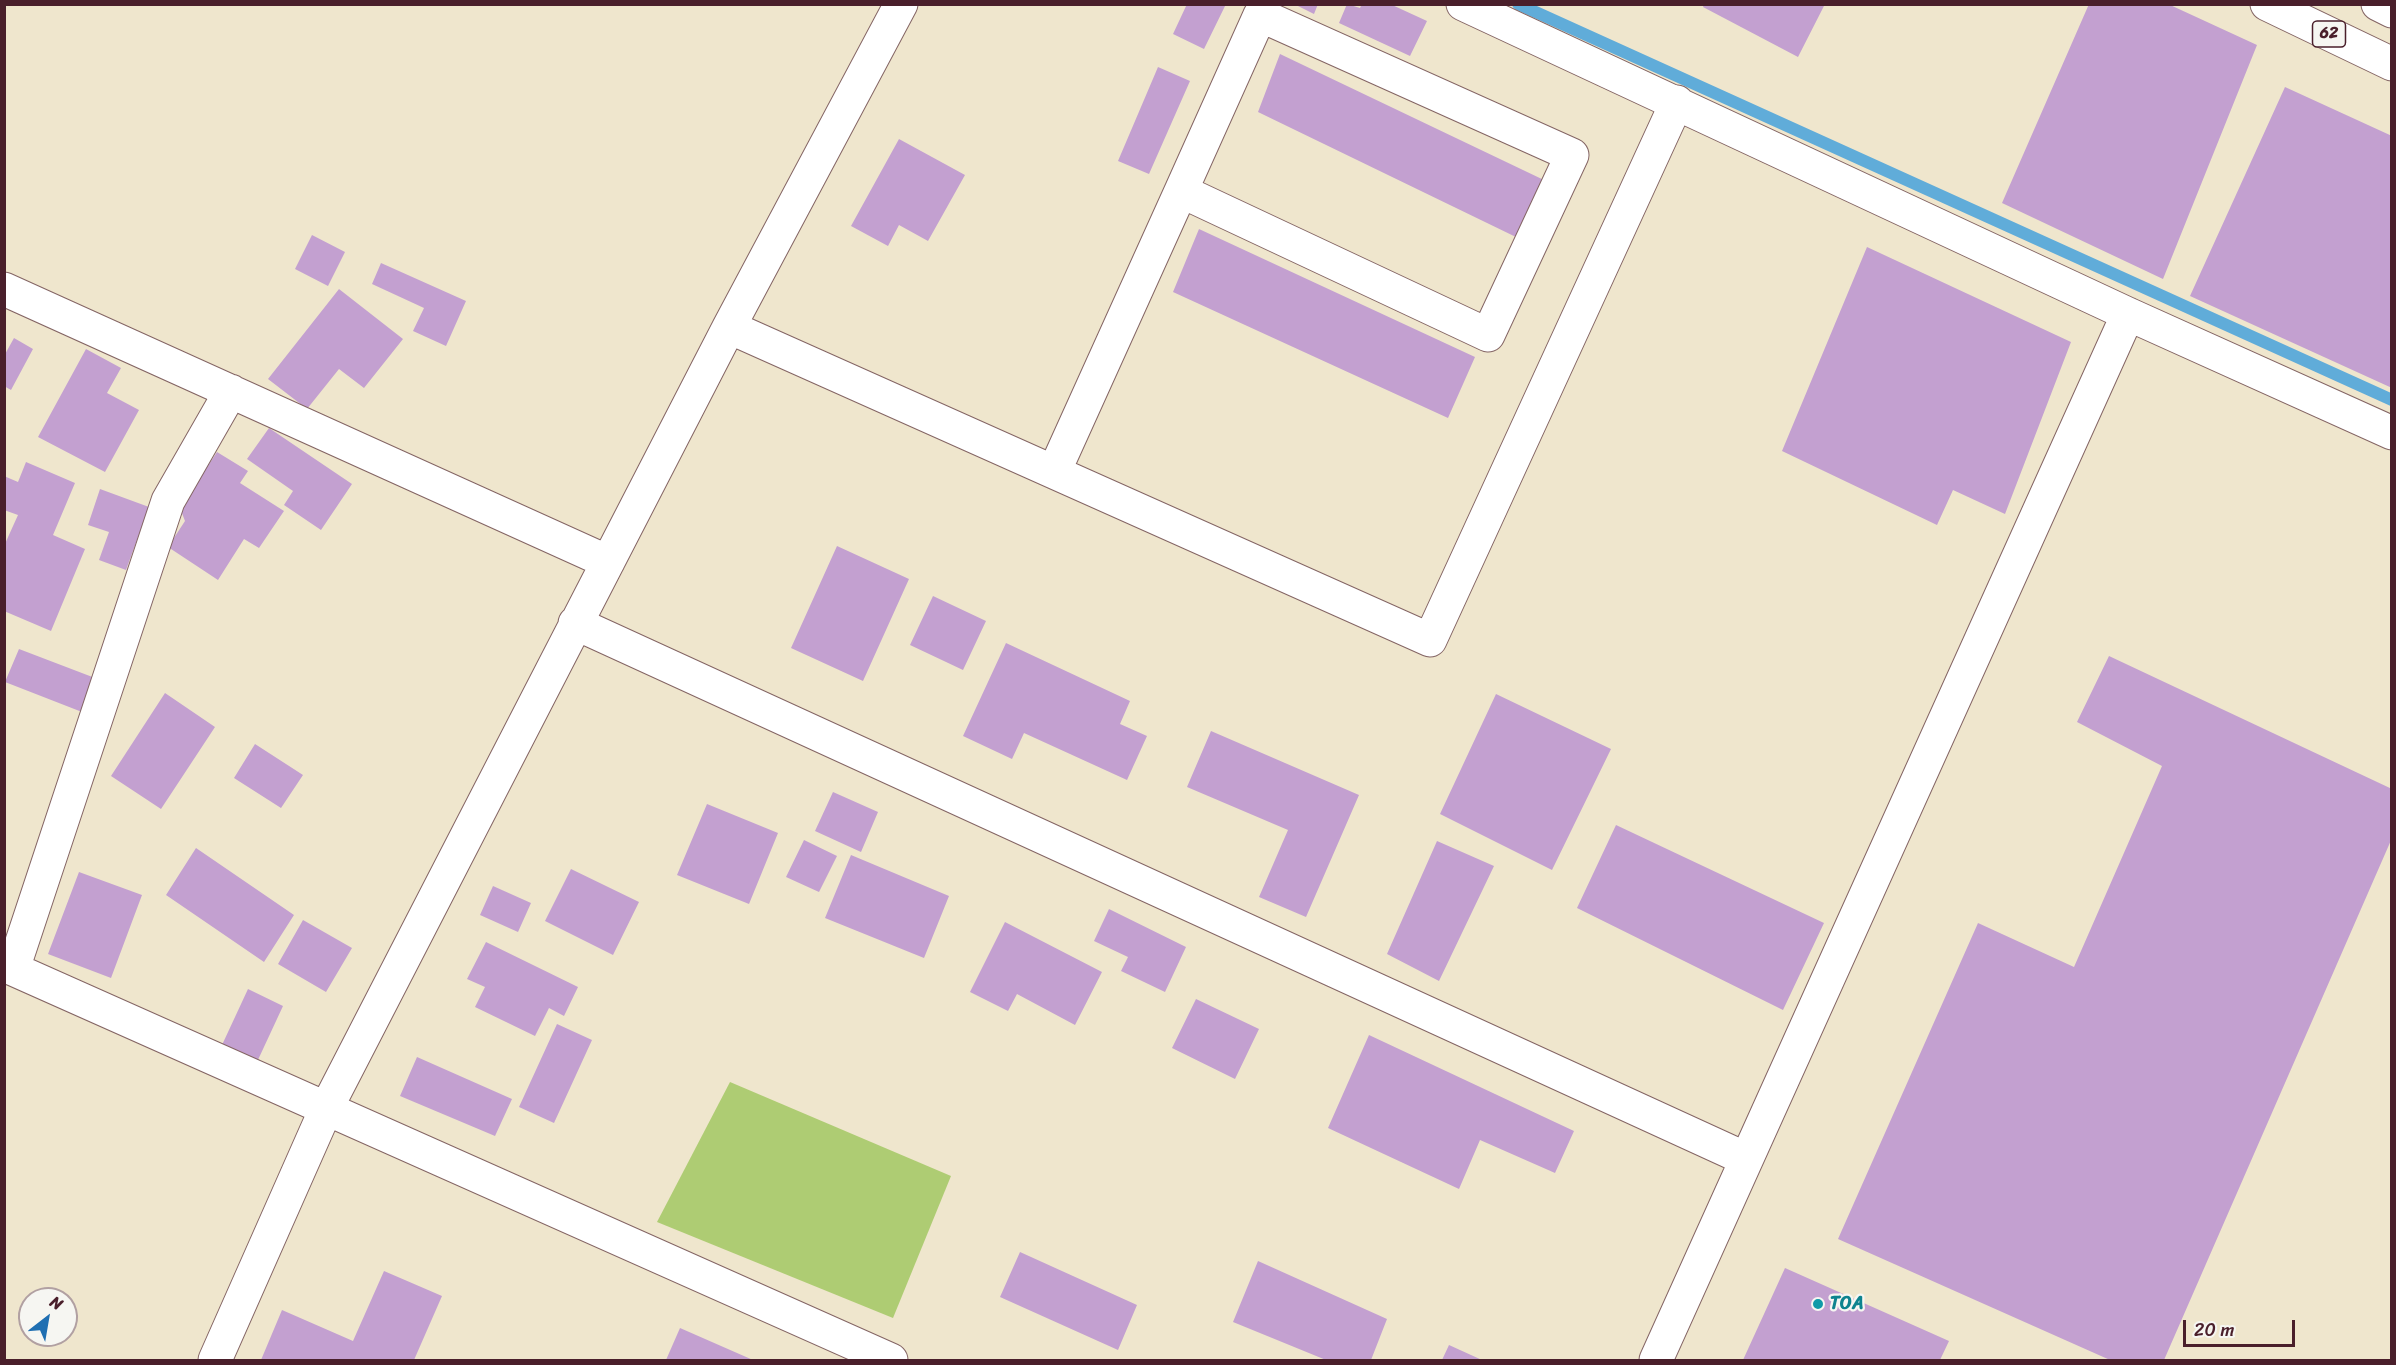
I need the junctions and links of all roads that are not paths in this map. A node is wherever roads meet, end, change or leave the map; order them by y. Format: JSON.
{"nodes":[{"id":1,"x":901,"y":4,"type":"edge"},
{"id":2,"x":1463,"y":4,"type":"edge"},
{"id":3,"x":2267,"y":4,"type":"edge"},
{"id":4,"x":2378,"y":4,"type":"edge"},
{"id":5,"x":2391,"y":11,"type":"edge"},
{"id":6,"x":2391,"y":64,"type":"edge"},
{"id":7,"x":1677,"y":102,"type":"junction"},
{"id":8,"x":1181,"y":191,"type":"junction"},
{"id":9,"x":4,"y":289,"type":"edge"},
{"id":10,"x":2128,"y":314,"type":"junction"},
{"id":11,"x":729,"y":327,"type":"junction"},
{"id":12,"x":231,"y":391,"type":"junction"},
{"id":13,"x":2391,"y":433,"type":"edge"},
{"id":14,"x":1054,"y":472,"type":"junction"},
{"id":15,"x":608,"y":562,"type":"junction"},
{"id":16,"x":575,"y":623,"type":"junction"},
{"id":17,"x":9,"y":967,"type":"edge"},
{"id":18,"x":326,"y":1109,"type":"junction"},
{"id":19,"x":1746,"y":1160,"type":"junction"},
{"id":20,"x":215,"y":1360,"type":"edge"},
{"id":21,"x":891,"y":1360,"type":"edge"},
{"id":22,"x":1656,"y":1360,"type":"edge"}],
"edges":[{"from":1,"to":11,"type":"street"},
{"from":2,"to":7,"type":"street"},
{"from":3,"to":6,"type":"street","number":"62"},
{"from":4,"to":5,"type":"street"},
{"from":7,"to":10,"type":"street"},
{"from":7,"to":14,"type":"street"},
{"from":8,"to":8,"type":"street"},
{"from":8,"to":14,"type":"street"},
{"from":9,"to":12,"type":"street"},
{"from":10,"to":13,"type":"street"},
{"from":10,"to":19,"type":"street"},
{"from":11,"to":14,"type":"street"},
{"from":11,"to":15,"type":"street"},
{"from":12,"to":15,"type":"street"},
{"from":12,"to":17,"type":"street"},
{"from":15,"to":16,"type":"street"},
{"from":16,"to":18,"type":"street"},
{"from":16,"to":19,"type":"street"},
{"from":17,"to":18,"type":"street"},
{"from":18,"to":20,"type":"street"},
{"from":18,"to":21,"type":"street"},
{"from":19,"to":22,"type":"street"}]}
